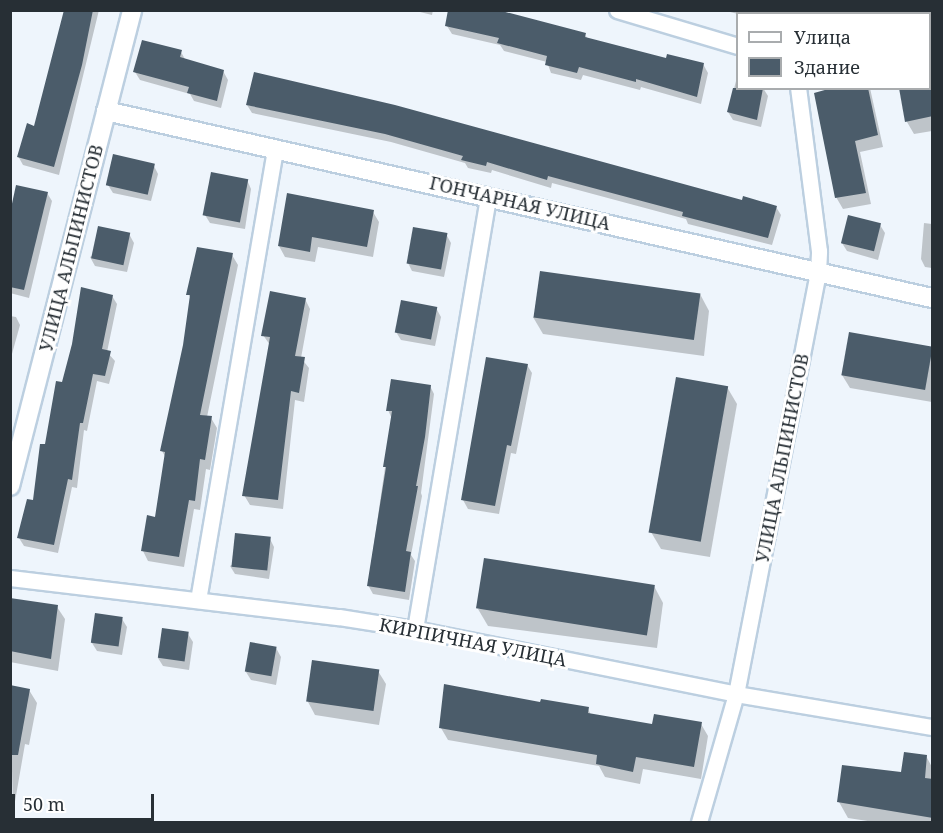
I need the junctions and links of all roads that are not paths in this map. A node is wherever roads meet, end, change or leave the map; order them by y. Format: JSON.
{"nodes":[{"id":1,"x":132,"y":10,"type":"edge"},
{"id":2,"x":617,"y":10,"type":"edge"},
{"id":3,"x":736,"y":45,"type":"edge"},
{"id":4,"x":798,"y":90,"type":"edge"},
{"id":5,"x":106,"y":111,"type":"junction"},
{"id":6,"x":275,"y":148,"type":"junction"},
{"id":7,"x":488,"y":196,"type":"junction"},
{"id":8,"x":819,"y":272,"type":"junction"},
{"id":9,"x":933,"y":298,"type":"edge"},
{"id":10,"x":10,"y":486,"type":"edge"},
{"id":11,"x":10,"y":578,"type":"edge"},
{"id":12,"x":198,"y":600,"type":"junction"},
{"id":13,"x":415,"y":629,"type":"junction"},
{"id":14,"x":736,"y":694,"type":"junction"},
{"id":15,"x":933,"y":727,"type":"edge"},
{"id":16,"x":699,"y":822,"type":"edge"}],
"edges":[{"from":1,"to":5,"type":"street","name":"УЛИЦА АЛЬПИНИСТОВ"},
{"from":2,"to":3,"type":"street"},
{"from":4,"to":8,"type":"street","name":"УЛИЦА АЛЬПИНИСТОВ"},
{"from":5,"to":6,"type":"street","name":"ГОНЧАРНАЯ УЛИЦА"},
{"from":5,"to":10,"type":"street","name":"УЛИЦА АЛЬПИНИСТОВ"},
{"from":6,"to":7,"type":"street","name":"ГОНЧАРНАЯ УЛИЦА"},
{"from":6,"to":12,"type":"street"},
{"from":7,"to":8,"type":"street","name":"ГОНЧАРНАЯ УЛИЦА"},
{"from":7,"to":13,"type":"street"},
{"from":8,"to":9,"type":"street","name":"ГОНЧАРНАЯ УЛИЦА"},
{"from":8,"to":14,"type":"street","name":"УЛИЦА АЛЬПИНИСТОВ"},
{"from":11,"to":12,"type":"street","name":"КИРПИЧНАЯ УЛИЦА"},
{"from":12,"to":13,"type":"street","name":"КИРПИЧНАЯ УЛИЦА"},
{"from":13,"to":14,"type":"street","name":"КИРПИЧНАЯ УЛИЦА"},
{"from":14,"to":15,"type":"street","name":"КИРПИЧНАЯ УЛИЦА"},
{"from":14,"to":16,"type":"street","name":"УЛИЦА АЛЬПИНИСТОВ"}]}
